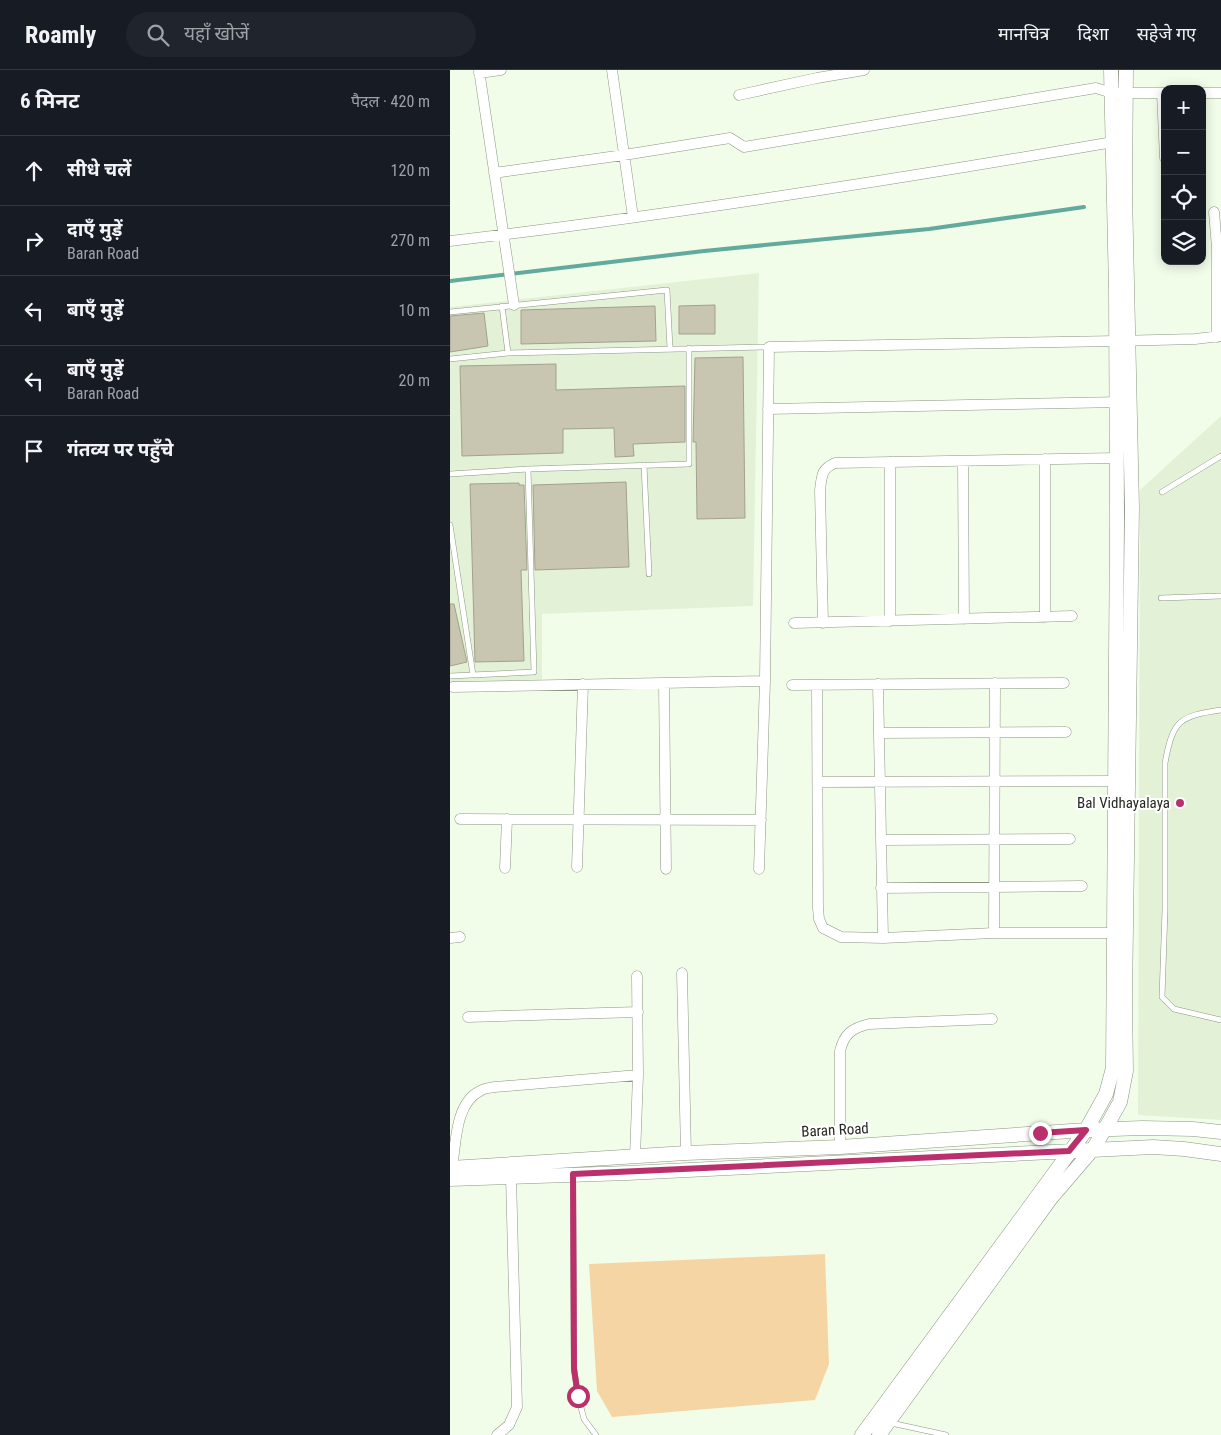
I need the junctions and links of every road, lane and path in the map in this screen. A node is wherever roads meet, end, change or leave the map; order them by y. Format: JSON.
{"nodes":[{"id":1,"x":501,"y":70,"type":"edge"},
{"id":2,"x":612,"y":70,"type":"edge"},
{"id":3,"x":864,"y":70,"type":"edge"},
{"id":4,"x":1111,"y":70,"type":"edge"},
{"id":5,"x":1126,"y":70,"type":"edge"},
{"id":6,"x":479,"y":72,"type":"edge"},
{"id":7,"x":1118,"y":93,"type":"junction"},
{"id":8,"x":1161,"y":93,"type":"edge"},
{"id":9,"x":1206,"y":93,"type":"edge"},
{"id":10,"x":1221,"y":93,"type":"edge"},
{"id":11,"x":739,"y":95,"type":"dead end"},
{"id":12,"x":1113,"y":142,"type":"junction"},
{"id":13,"x":624,"y":155,"type":"junction"},
{"id":14,"x":494,"y":173,"type":"junction"},
{"id":15,"x":1214,"y":212,"type":"dead end"},
{"id":16,"x":633,"y":217,"type":"junction"},
{"id":17,"x":503,"y":234,"type":"junction"},
{"id":18,"x":450,"y":241,"type":"edge"},
{"id":19,"x":1219,"y":248,"type":"edge"},
{"id":20,"x":1219,"y":287,"type":"edge"},
{"id":21,"x":514,"y":305,"type":"junction"},
{"id":22,"x":502,"y":306,"type":"junction"},
{"id":23,"x":450,"y":312,"type":"edge"},
{"id":24,"x":1219,"y":336,"type":"edge"},
{"id":25,"x":1122,"y":341,"type":"junction"},
{"id":26,"x":769,"y":346,"type":"junction"},
{"id":27,"x":670,"y":348,"type":"junction"},
{"id":28,"x":688,"y":348,"type":"junction"},
{"id":29,"x":508,"y":353,"type":"junction"},
{"id":30,"x":450,"y":359,"type":"edge"},
{"id":31,"x":1123,"y":402,"type":"junction"},
{"id":32,"x":768,"y":408,"type":"junction"},
{"id":33,"x":1221,"y":456,"type":"edge"},
{"id":34,"x":1116,"y":458,"type":"junction"},
{"id":35,"x":1045,"y":459,"type":"junction"},
{"id":36,"x":963,"y":461,"type":"junction"},
{"id":37,"x":890,"y":462,"type":"junction"},
{"id":38,"x":644,"y":465,"type":"junction"},
{"id":39,"x":528,"y":469,"type":"junction"},
{"id":40,"x":450,"y":474,"type":"edge"},
{"id":41,"x":1162,"y":492,"type":"dead end"},
{"id":42,"x":450,"y":525,"type":"edge"},
{"id":43,"x":649,"y":574,"type":"dead end"},
{"id":44,"x":1221,"y":596,"type":"edge"},
{"id":45,"x":1161,"y":598,"type":"dead end"},
{"id":46,"x":1072,"y":616,"type":"dead end"},
{"id":47,"x":1045,"y":617,"type":"junction"},
{"id":48,"x":964,"y":619,"type":"junction"},
{"id":49,"x":890,"y":621,"type":"junction"},
{"id":50,"x":794,"y":623,"type":"dead end"},
{"id":51,"x":823,"y":623,"type":"junction"},
{"id":52,"x":473,"y":675,"type":"junction"},
{"id":53,"x":450,"y":676,"type":"edge"},
{"id":54,"x":765,"y":681,"type":"junction"},
{"id":55,"x":664,"y":683,"type":"junction"},
{"id":56,"x":996,"y":683,"type":"junction"},
{"id":57,"x":1064,"y":683,"type":"dead end"},
{"id":58,"x":583,"y":684,"type":"junction"},
{"id":59,"x":878,"y":684,"type":"junction"},
{"id":60,"x":792,"y":685,"type":"dead end"},
{"id":61,"x":817,"y":685,"type":"junction"},
{"id":62,"x":453,"y":687,"type":"dead end"},
{"id":63,"x":1221,"y":710,"type":"edge"},
{"id":64,"x":1066,"y":732,"type":"dead end"},
{"id":65,"x":879,"y":733,"type":"junction"},
{"id":66,"x":995,"y":733,"type":"junction"},
{"id":67,"x":1122,"y":781,"type":"junction"},
{"id":68,"x":818,"y":782,"type":"junction"},
{"id":69,"x":880,"y":782,"type":"junction"},
{"id":70,"x":995,"y":782,"type":"junction"},
{"id":71,"x":460,"y":819,"type":"dead end"},
{"id":72,"x":508,"y":819,"type":"junction"},
{"id":73,"x":580,"y":819,"type":"junction"},
{"id":74,"x":666,"y":820,"type":"junction"},
{"id":75,"x":761,"y":820,"type":"junction"},
{"id":76,"x":995,"y":839,"type":"junction"},
{"id":77,"x":1070,"y":839,"type":"dead end"},
{"id":78,"x":881,"y":840,"type":"junction"},
{"id":79,"x":577,"y":867,"type":"dead end"},
{"id":80,"x":505,"y":868,"type":"dead end"},
{"id":81,"x":666,"y":869,"type":"dead end"},
{"id":82,"x":760,"y":869,"type":"dead end"},
{"id":83,"x":1082,"y":886,"type":"dead end"},
{"id":84,"x":995,"y":887,"type":"junction"},
{"id":85,"x":881,"y":888,"type":"junction"},
{"id":86,"x":994,"y":933,"type":"junction"},
{"id":87,"x":1120,"y":933,"type":"junction"},
{"id":88,"x":883,"y":938,"type":"junction"},
{"id":89,"x":682,"y":973,"type":"dead end"},
{"id":90,"x":637,"y":976,"type":"dead end"},
{"id":91,"x":638,"y":1012,"type":"junction"},
{"id":92,"x":468,"y":1017,"type":"dead end"},
{"id":93,"x":992,"y":1019,"type":"dead end"},
{"id":94,"x":1221,"y":1020,"type":"edge"},
{"id":95,"x":638,"y":1075,"type":"junction"},
{"id":96,"x":1106,"y":1129,"type":"junction"},
{"id":97,"x":1086,"y":1130,"type":"junction"},
{"id":98,"x":1221,"y":1132,"type":"edge"},
{"id":99,"x":840,"y":1147,"type":"junction"},
{"id":100,"x":1093,"y":1149,"type":"junction"},
{"id":101,"x":1069,"y":1151,"type":"junction"},
{"id":102,"x":686,"y":1154,"type":"junction"},
{"id":103,"x":1221,"y":1154,"type":"edge"},
{"id":104,"x":635,"y":1157,"type":"junction"},
{"id":105,"x":451,"y":1171,"type":"edge"},
{"id":106,"x":573,"y":1174,"type":"junction"},
{"id":107,"x":511,"y":1177,"type":"junction"},
{"id":108,"x":873,"y":1421,"type":"junction"},
{"id":109,"x":887,"y":1422,"type":"junction"},
{"id":110,"x":497,"y":1435,"type":"edge"},
{"id":111,"x":596,"y":1435,"type":"edge"},
{"id":112,"x":862,"y":1435,"type":"edge"},
{"id":113,"x":879,"y":1435,"type":"edge"},
{"id":114,"x":946,"y":1435,"type":"edge"}],
"edges":[{"from":1,"to":6,"type":"street"},
{"from":2,"to":13,"type":"street"},
{"from":3,"to":11,"type":"street"},
{"from":4,"to":7,"type":"street"},
{"from":5,"to":7,"type":"street"},
{"from":6,"to":14,"type":"street"},
{"from":7,"to":8,"type":"street"},
{"from":7,"to":12,"type":"street"},
{"from":7,"to":13,"type":"street"},
{"from":7,"to":25,"type":"street"},
{"from":9,"to":10,"type":"street"},
{"from":12,"to":16,"type":"street"},
{"from":12,"to":25,"type":"street"},
{"from":13,"to":14,"type":"street"},
{"from":13,"to":16,"type":"street"},
{"from":14,"to":17,"type":"street"},
{"from":15,"to":19,"type":"street"},
{"from":16,"to":17,"type":"street"},
{"from":17,"to":18,"type":"street"},
{"from":17,"to":21,"type":"street"},
{"from":19,"to":20,"type":"street"},
{"from":20,"to":24,"type":"street"},
{"from":21,"to":22,"type":"lane"},
{"from":21,"to":27,"type":"lane"},
{"from":22,"to":23,"type":"lane"},
{"from":22,"to":29,"type":"lane"},
{"from":24,"to":25,"type":"street"},
{"from":25,"to":26,"type":"street"},
{"from":25,"to":31,"type":"street"},
{"from":26,"to":28,"type":"lane"},
{"from":26,"to":32,"type":"street"},
{"from":27,"to":28,"type":"lane"},
{"from":27,"to":29,"type":"lane"},
{"from":28,"to":38,"type":"lane"},
{"from":29,"to":30,"type":"lane"},
{"from":31,"to":32,"type":"street"},
{"from":31,"to":34,"type":"street"},
{"from":31,"to":67,"type":"street"},
{"from":32,"to":54,"type":"street"},
{"from":33,"to":41,"type":"lane"},
{"from":34,"to":35,"type":"street"},
{"from":34,"to":67,"type":"street"},
{"from":35,"to":36,"type":"street"},
{"from":35,"to":47,"type":"street"},
{"from":36,"to":37,"type":"street"},
{"from":36,"to":48,"type":"street"},
{"from":37,"to":49,"type":"street"},
{"from":37,"to":51,"type":"street"},
{"from":38,"to":39,"type":"lane"},
{"from":38,"to":43,"type":"lane"},
{"from":39,"to":40,"type":"lane"},
{"from":39,"to":52,"type":"lane"},
{"from":42,"to":52,"type":"lane"},
{"from":44,"to":45,"type":"lane"},
{"from":46,"to":47,"type":"street"},
{"from":47,"to":48,"type":"street"},
{"from":48,"to":49,"type":"street"},
{"from":49,"to":51,"type":"street"},
{"from":50,"to":51,"type":"street"},
{"from":52,"to":53,"type":"lane"},
{"from":54,"to":55,"type":"street"},
{"from":54,"to":75,"type":"street"},
{"from":55,"to":58,"type":"street"},
{"from":55,"to":74,"type":"street"},
{"from":56,"to":57,"type":"street"},
{"from":56,"to":59,"type":"street"},
{"from":56,"to":66,"type":"street"},
{"from":58,"to":62,"type":"street"},
{"from":58,"to":73,"type":"street"},
{"from":59,"to":61,"type":"street"},
{"from":59,"to":65,"type":"street"},
{"from":60,"to":61,"type":"street"},
{"from":61,"to":68,"type":"street"},
{"from":63,"to":94,"type":"lane"},
{"from":64,"to":66,"type":"street"},
{"from":65,"to":66,"type":"street"},
{"from":65,"to":69,"type":"street"},
{"from":66,"to":70,"type":"street"},
{"from":67,"to":70,"type":"street"},
{"from":67,"to":87,"type":"street"},
{"from":68,"to":69,"type":"street"},
{"from":68,"to":88,"type":"street"},
{"from":69,"to":70,"type":"street"},
{"from":69,"to":78,"type":"street"},
{"from":70,"to":76,"type":"street"},
{"from":71,"to":72,"type":"street"},
{"from":72,"to":73,"type":"street"},
{"from":72,"to":80,"type":"street"},
{"from":73,"to":74,"type":"street"},
{"from":73,"to":79,"type":"street"},
{"from":74,"to":75,"type":"street"},
{"from":74,"to":81,"type":"street"},
{"from":75,"to":82,"type":"street"},
{"from":76,"to":77,"type":"street"},
{"from":76,"to":78,"type":"street"},
{"from":76,"to":84,"type":"street"},
{"from":78,"to":85,"type":"street"},
{"from":83,"to":84,"type":"street"},
{"from":84,"to":85,"type":"street"},
{"from":84,"to":86,"type":"street"},
{"from":85,"to":88,"type":"street"},
{"from":86,"to":87,"type":"street"},
{"from":86,"to":88,"type":"street"},
{"from":87,"to":96,"type":"street"},
{"from":87,"to":97,"type":"street"},
{"from":89,"to":102,"type":"street"},
{"from":90,"to":91,"type":"street"},
{"from":91,"to":92,"type":"street"},
{"from":91,"to":95,"type":"street"},
{"from":93,"to":99,"type":"street"},
{"from":95,"to":104,"type":"street"},
{"from":95,"to":105,"type":"street"},
{"from":96,"to":97,"type":"street","name":"Baran Road"},
{"from":96,"to":98,"type":"street","name":"Baran Road"},
{"from":96,"to":100,"type":"street"},
{"from":97,"to":99,"type":"street","name":"Baran Road"},
{"from":97,"to":101,"type":"street"},
{"from":99,"to":102,"type":"street","name":"Baran Road"},
{"from":100,"to":101,"type":"street","name":"Baran Road"},
{"from":100,"to":103,"type":"street","name":"Baran Road"},
{"from":100,"to":109,"type":"street"},
{"from":101,"to":106,"type":"street","name":"Baran Road"},
{"from":101,"to":108,"type":"street"},
{"from":102,"to":104,"type":"street","name":"Baran Road"},
{"from":104,"to":105,"type":"street","name":"Baran Road"},
{"from":105,"to":107,"type":"street","name":"Baran Road"},
{"from":106,"to":107,"type":"street","name":"Baran Road"},
{"from":106,"to":111,"type":"lane"},
{"from":107,"to":110,"type":"street"},
{"from":108,"to":109,"type":"lane"},
{"from":108,"to":112,"type":"street"},
{"from":109,"to":113,"type":"street"},
{"from":109,"to":114,"type":"lane"}]}
